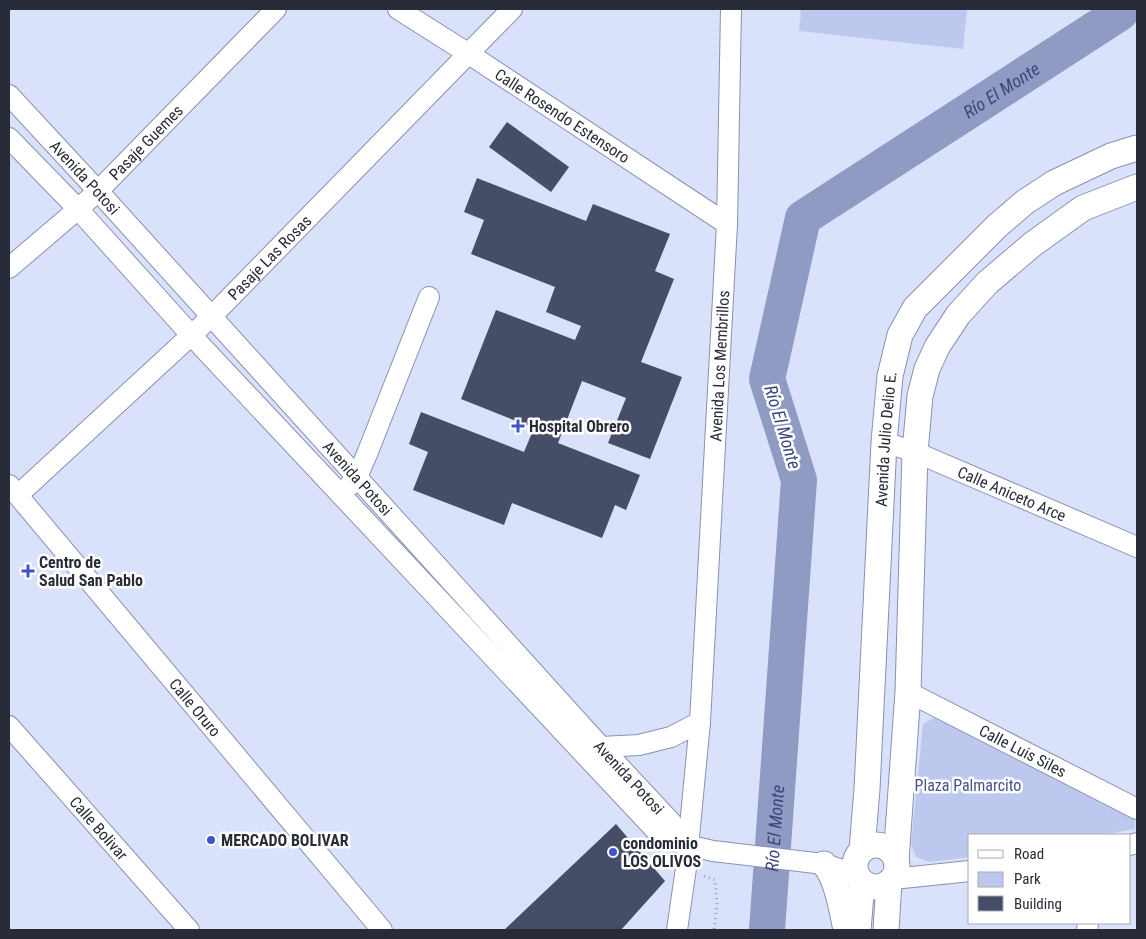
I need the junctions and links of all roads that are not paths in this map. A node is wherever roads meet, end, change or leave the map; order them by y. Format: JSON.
{"nodes":[{"id":1,"x":276,"y":9,"type":"edge"},
{"id":2,"x":398,"y":9,"type":"edge"},
{"id":3,"x":512,"y":9,"type":"edge"},
{"id":4,"x":731,"y":9,"type":"edge"},
{"id":5,"x":469,"y":54,"type":"junction"},
{"id":6,"x":9,"y":95,"type":"edge"},
{"id":7,"x":9,"y":138,"type":"edge"},
{"id":8,"x":1137,"y":148,"type":"edge"},
{"id":9,"x":1137,"y":187,"type":"edge"},
{"id":10,"x":98,"y":190,"type":"junction"},
{"id":11,"x":78,"y":209,"type":"junction"},
{"id":12,"x":726,"y":224,"type":"junction"},
{"id":13,"x":9,"y":268,"type":"edge"},
{"id":14,"x":429,"y":297,"type":"dead end"},
{"id":15,"x":211,"y":316,"type":"junction"},
{"id":16,"x":191,"y":335,"type":"junction"},
{"id":17,"x":884,"y":442,"type":"junction"},
{"id":18,"x":915,"y":452,"type":"junction"},
{"id":19,"x":357,"y":477,"type":"junction"},
{"id":20,"x":13,"y":490,"type":"edge"},
{"id":21,"x":341,"y":495,"type":"junction"},
{"id":22,"x":1137,"y":547,"type":"edge"},
{"id":23,"x":908,"y":692,"type":"junction"},
{"id":24,"x":700,"y":722,"type":"junction"},
{"id":25,"x":9,"y":726,"type":"edge"},
{"id":26,"x":595,"y":753,"type":"junction"},
{"id":27,"x":1137,"y":810,"type":"edge"},
{"id":28,"x":687,"y":845,"type":"junction"},
{"id":29,"x":822,"y":864,"type":"junction"},
{"id":30,"x":859,"y":866,"type":"junction"},
{"id":31,"x":968,"y":871,"type":"edge"},
{"id":32,"x":894,"y":872,"type":"junction"},
{"id":33,"x":189,"y":930,"type":"edge"},
{"id":34,"x":382,"y":930,"type":"edge"},
{"id":35,"x":677,"y":930,"type":"edge"},
{"id":36,"x":846,"y":930,"type":"edge"},
{"id":37,"x":858,"y":930,"type":"edge"},
{"id":38,"x":886,"y":930,"type":"edge"}],
"edges":[{"from":1,"to":10,"type":"street","name":"Pasaje Guemes"},
{"from":2,"to":5,"type":"street","name":"Calle Rosendo Estensoro"},
{"from":3,"to":5,"type":"street","name":"Pasaje Las Rosas"},
{"from":4,"to":12,"type":"street","name":"Avenida Los Membrillos"},
{"from":5,"to":12,"type":"street","name":"Calle Rosendo Estensoro"},
{"from":5,"to":15,"type":"street","name":"Pasaje Las Rosas"},
{"from":6,"to":10,"type":"street","name":"Avenida Potosi"},
{"from":7,"to":11,"type":"street","name":"Avenida Potosi"},
{"from":8,"to":17,"type":"main road","name":"Avenida Julio Delio E."},
{"from":9,"to":18,"type":"main road","name":"Avenida Julio Delio E."},
{"from":10,"to":11,"type":"street","name":"Pasaje Guemes"},
{"from":10,"to":15,"type":"street","name":"Avenida Potosi"},
{"from":11,"to":13,"type":"street","name":"Pasaje Guemes"},
{"from":11,"to":16,"type":"street","name":"Avenida Potosi"},
{"from":12,"to":24,"type":"street","name":"Avenida Los Membrillos"},
{"from":14,"to":19,"type":"street"},
{"from":15,"to":16,"type":"street","name":"Pasaje Las Rosas"},
{"from":15,"to":19,"type":"street","name":"Avenida Potosi"},
{"from":16,"to":20,"type":"street","name":"Pasaje Las Rosas"},
{"from":16,"to":21,"type":"street","name":"Avenida Potosi"},
{"from":17,"to":18,"type":"street","name":"Calle Aniceto Arce"},
{"from":17,"to":30,"type":"main road","name":"Avenida Julio Delio E."},
{"from":18,"to":22,"type":"street","name":"Calle Aniceto Arce"},
{"from":18,"to":23,"type":"main road","name":"Avenida Julio Delio E."},
{"from":19,"to":21,"type":"street"},
{"from":19,"to":26,"type":"street","name":"Avenida Potosi"},
{"from":20,"to":34,"type":"street","name":"Calle Oruro"},
{"from":21,"to":26,"type":"street","name":"Avenida Potosi"},
{"from":23,"to":27,"type":"street","name":"Calle Luis Siles"},
{"from":23,"to":32,"type":"main road","name":"Avenida Julio Delio E."},
{"from":24,"to":26,"type":"street"},
{"from":24,"to":28,"type":"street","name":"Avenida Los Membrillos"},
{"from":25,"to":33,"type":"street","name":"Calle Bolivar"},
{"from":26,"to":28,"type":"street","name":"Avenida Potosi"},
{"from":28,"to":29,"type":"street"},
{"from":28,"to":35,"type":"street","name":"Avenida Los Membrillos"},
{"from":29,"to":30,"type":"street"},
{"from":29,"to":36,"type":"main road"},
{"from":30,"to":32,"type":"main road"},
{"from":30,"to":32,"type":"main road"},
{"from":30,"to":37,"type":"main road","name":"Avenida Julio Delio E."},
{"from":31,"to":32,"type":"street"},
{"from":32,"to":38,"type":"main road","name":"Avenida Julio Delio E."}]}
